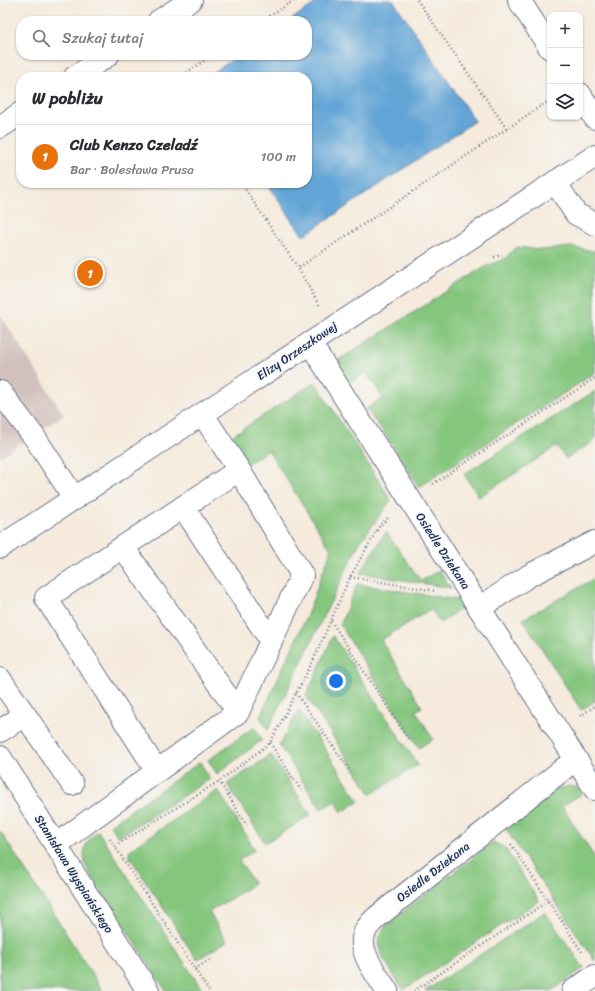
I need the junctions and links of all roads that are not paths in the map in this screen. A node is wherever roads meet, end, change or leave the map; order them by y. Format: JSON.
{"nodes":[{"id":1,"x":191,"y":0,"type":"edge"},
{"id":2,"x":519,"y":0,"type":"edge"},
{"id":3,"x":167,"y":16,"type":"edge"},
{"id":4,"x":547,"y":43,"type":"edge"},
{"id":5,"x":100,"y":60,"type":"edge"},
{"id":6,"x":82,"y":72,"type":"edge"},
{"id":7,"x":583,"y":99,"type":"edge"},
{"id":8,"x":16,"y":116,"type":"edge"},
{"id":9,"x":595,"y":118,"type":"edge"},
{"id":10,"x":0,"y":127,"type":"edge"},
{"id":11,"x":595,"y":156,"type":"edge"},
{"id":12,"x":555,"y":182,"type":"junction"},
{"id":13,"x":595,"y":224,"type":"edge"},
{"id":14,"x":310,"y":343,"type":"junction"},
{"id":15,"x":0,"y":392,"type":"edge"},
{"id":16,"x":203,"y":415,"type":"junction"},
{"id":17,"x":239,"y":470,"type":"junction"},
{"id":18,"x":75,"y":499,"type":"junction"},
{"id":19,"x":183,"y":507,"type":"junction"},
{"id":20,"x":595,"y":542,"type":"edge"},
{"id":21,"x":123,"y":547,"type":"junction"},
{"id":22,"x":0,"y":548,"type":"edge"},
{"id":23,"x":475,"y":602,"type":"junction"},
{"id":24,"x":271,"y":641,"type":"junction"},
{"id":25,"x":0,"y":679,"type":"edge"},
{"id":26,"x":238,"y":712,"type":"junction"},
{"id":27,"x":24,"y":715,"type":"junction"},
{"id":28,"x":0,"y":731,"type":"edge"},
{"id":29,"x":0,"y":757,"type":"edge"},
{"id":30,"x":576,"y":759,"type":"junction"},
{"id":31,"x":157,"y":771,"type":"junction"},
{"id":32,"x":72,"y":784,"type":"dead end"},
{"id":33,"x":595,"y":789,"type":"edge"},
{"id":34,"x":56,"y":845,"type":"junction"},
{"id":35,"x":595,"y":976,"type":"edge"},
{"id":36,"x":148,"y":991,"type":"edge"},
{"id":37,"x":387,"y":991,"type":"edge"},
{"id":38,"x":573,"y":991,"type":"edge"}],
"edges":[{"from":1,"to":3,"type":"street"},
{"from":2,"to":4,"type":"street"},
{"from":5,"to":6,"type":"street"},
{"from":7,"to":9,"type":"street"},
{"from":8,"to":10,"type":"street"},
{"from":11,"to":12,"type":"street","name":"Elizy Orzeszkowej"},
{"from":12,"to":13,"type":"street"},
{"from":12,"to":14,"type":"street","name":"Elizy Orzeszkowej"},
{"from":14,"to":16,"type":"street","name":"Elizy Orzeszkowej"},
{"from":14,"to":23,"type":"street","name":"Osiedle Dziekana"},
{"from":15,"to":18,"type":"street"},
{"from":16,"to":17,"type":"street"},
{"from":16,"to":18,"type":"street","name":"Elizy Orzeszkowej"},
{"from":17,"to":19,"type":"street"},
{"from":17,"to":24,"type":"street"},
{"from":18,"to":22,"type":"street","name":"Elizy Orzeszkowej"},
{"from":19,"to":21,"type":"street"},
{"from":19,"to":24,"type":"street"},
{"from":20,"to":23,"type":"street"},
{"from":21,"to":26,"type":"street"},
{"from":21,"to":31,"type":"street"},
{"from":23,"to":30,"type":"street","name":"Osiedle Dziekana"},
{"from":24,"to":26,"type":"street"},
{"from":25,"to":27,"type":"street"},
{"from":26,"to":31,"type":"street"},
{"from":27,"to":28,"type":"street"},
{"from":27,"to":32,"type":"street"},
{"from":29,"to":34,"type":"street","name":"Stanisława Wyspiańskiego"},
{"from":30,"to":33,"type":"street","name":"Osiedle Dziekana"},
{"from":30,"to":37,"type":"street","name":"Osiedle Dziekana"},
{"from":31,"to":34,"type":"street"},
{"from":34,"to":36,"type":"street","name":"Stanisława Wyspiańskiego"},
{"from":35,"to":38,"type":"street"}]}
